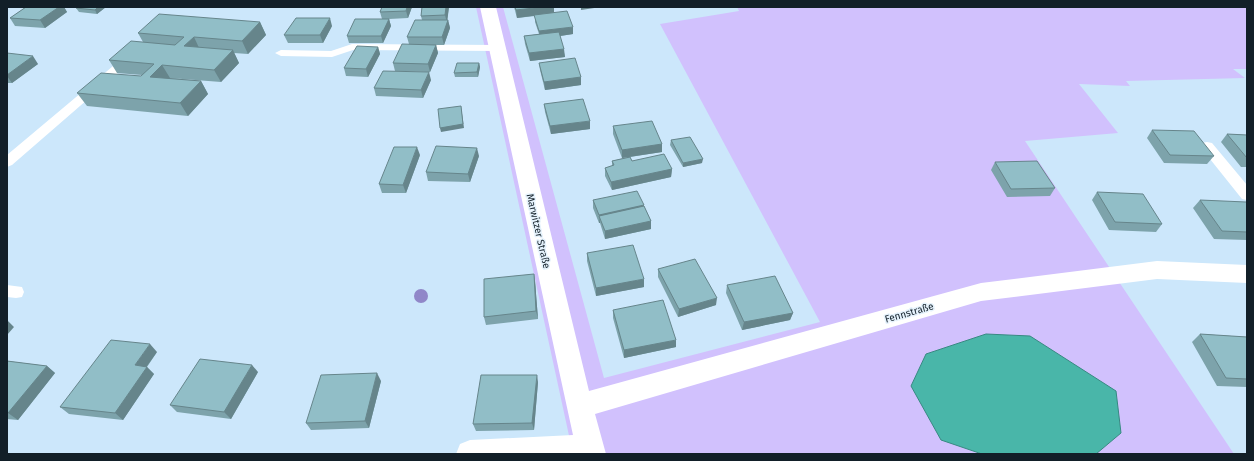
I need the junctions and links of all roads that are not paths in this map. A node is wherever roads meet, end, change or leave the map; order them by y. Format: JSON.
{"nodes":[{"id":1,"x":488,"y":7,"type":"edge"},
{"id":2,"x":497,"y":48,"type":"junction"},
{"id":3,"x":138,"y":51,"type":"edge"},
{"id":4,"x":281,"y":53,"type":"dead end"},
{"id":5,"x":1207,"y":146,"type":"edge"},
{"id":6,"x":7,"y":162,"type":"edge"},
{"id":7,"x":1247,"y":195,"type":"edge"},
{"id":8,"x":1247,"y":274,"type":"edge"},
{"id":9,"x":579,"y":406,"type":"junction"},
{"id":10,"x":592,"y":451,"type":"edge"},
{"id":11,"x":470,"y":454,"type":"edge"}],
"edges":[{"from":1,"to":2,"type":"street","name":"Marwitzer Straße"},
{"from":2,"to":4,"type":"lane"},
{"from":2,"to":9,"type":"street","name":"Marwitzer Straße"},
{"from":3,"to":6,"type":"lane"},
{"from":5,"to":7,"type":"lane"},
{"from":8,"to":9,"type":"street","name":"Fennstraße"},
{"from":9,"to":10,"type":"street","name":"Marwitzer Straße"},
{"from":10,"to":11,"type":"street"}]}
